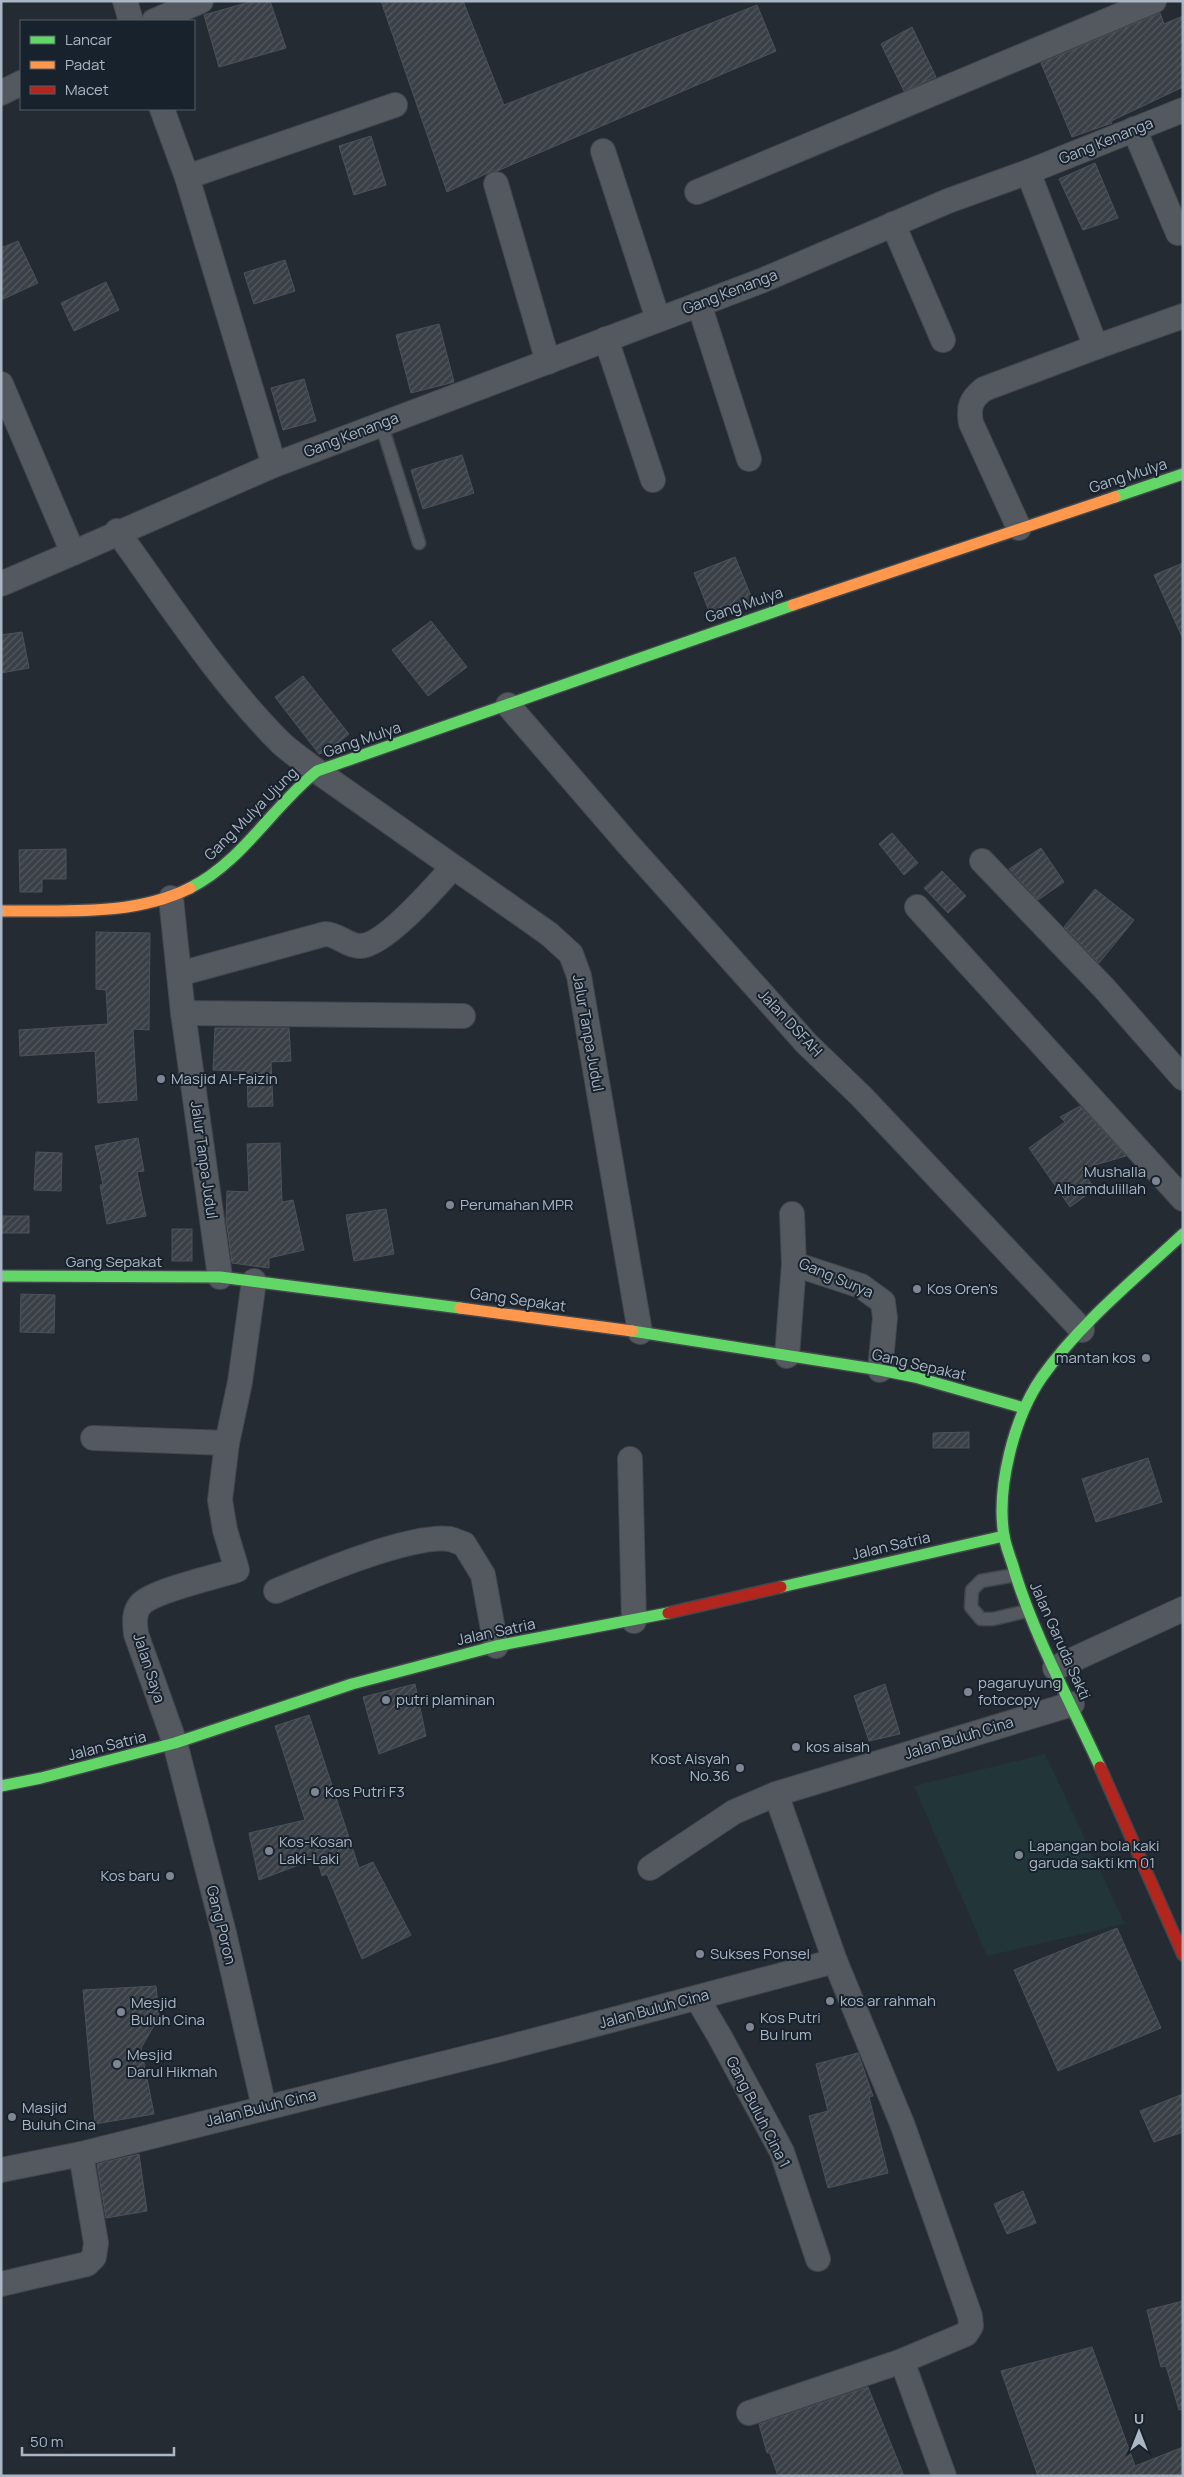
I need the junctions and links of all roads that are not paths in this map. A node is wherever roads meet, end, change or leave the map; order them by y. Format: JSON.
{"nodes":[{"id":1,"x":125,"y":1,"type":"edge"},
{"id":2,"x":202,"y":1,"type":"edge"},
{"id":3,"x":1154,"y":1,"type":"edge"},
{"id":4,"x":131,"y":20,"type":"edge"},
{"id":5,"x":156,"y":20,"type":"edge"},
{"id":6,"x":20,"y":84,"type":"edge"},
{"id":7,"x":1,"y":93,"type":"edge"},
{"id":8,"x":395,"y":105,"type":"dead end"},
{"id":9,"x":162,"y":110,"type":"edge"},
{"id":10,"x":1183,"y":110,"type":"edge"},
{"id":11,"x":1134,"y":130,"type":"junction"},
{"id":12,"x":603,"y":151,"type":"dead end"},
{"id":13,"x":1028,"y":172,"type":"junction"},
{"id":14,"x":187,"y":177,"type":"junction"},
{"id":15,"x":496,"y":184,"type":"dead end"},
{"id":16,"x":697,"y":192,"type":"dead end"},
{"id":17,"x":894,"y":224,"type":"junction"},
{"id":18,"x":1178,"y":233,"type":"dead end"},
{"id":19,"x":700,"y":304,"type":"junction"},
{"id":20,"x":1183,"y":316,"type":"edge"},
{"id":21,"x":658,"y":319,"type":"junction"},
{"id":22,"x":606,"y":339,"type":"junction"},
{"id":23,"x":943,"y":340,"type":"dead end"},
{"id":24,"x":1096,"y":347,"type":"junction"},
{"id":25,"x":548,"y":362,"type":"junction"},
{"id":26,"x":4,"y":396,"type":"edge"},
{"id":27,"x":381,"y":423,"type":"junction"},
{"id":28,"x":748,"y":459,"type":"dead end"},
{"id":29,"x":274,"y":465,"type":"junction"},
{"id":30,"x":1183,"y":474,"type":"edge"},
{"id":31,"x":653,"y":480,"type":"dead end"},
{"id":32,"x":1019,"y":528,"type":"junction"},
{"id":33,"x":118,"y":531,"type":"junction"},
{"id":34,"x":420,"y":544,"type":"dead end"},
{"id":35,"x":73,"y":552,"type":"junction"},
{"id":36,"x":1,"y":584,"type":"edge"},
{"id":37,"x":508,"y":705,"type":"junction"},
{"id":38,"x":317,"y":771,"type":"junction"},
{"id":39,"x":982,"y":861,"type":"dead end"},
{"id":40,"x":453,"y":867,"type":"junction"},
{"id":41,"x":171,"y":898,"type":"junction"},
{"id":42,"x":917,"y":907,"type":"dead end"},
{"id":43,"x":1,"y":911,"type":"edge"},
{"id":44,"x":179,"y":974,"type":"junction"},
{"id":45,"x":184,"y":1013,"type":"junction"},
{"id":46,"x":463,"y":1016,"type":"dead end"},
{"id":47,"x":1183,"y":1078,"type":"edge"},
{"id":48,"x":1183,"y":1200,"type":"edge"},
{"id":49,"x":792,"y":1214,"type":"dead end"},
{"id":50,"x":1183,"y":1234,"type":"edge"},
{"id":51,"x":794,"y":1264,"type":"junction"},
{"id":52,"x":1,"y":1276,"type":"edge"},
{"id":53,"x":220,"y":1277,"type":"junction"},
{"id":54,"x":254,"y":1281,"type":"junction"},
{"id":55,"x":1082,"y":1330,"type":"junction"},
{"id":56,"x":640,"y":1332,"type":"junction"},
{"id":57,"x":787,"y":1356,"type":"junction"},
{"id":58,"x":880,"y":1370,"type":"junction"},
{"id":59,"x":1024,"y":1408,"type":"junction"},
{"id":60,"x":93,"y":1438,"type":"dead end"},
{"id":61,"x":228,"y":1444,"type":"junction"},
{"id":62,"x":630,"y":1459,"type":"dead end"},
{"id":63,"x":1004,"y":1536,"type":"junction"},
{"id":64,"x":1015,"y":1575,"type":"junction"},
{"id":65,"x":276,"y":1591,"type":"dead end"},
{"id":66,"x":1183,"y":1609,"type":"edge"},
{"id":67,"x":1026,"y":1611,"type":"junction"},
{"id":68,"x":634,"y":1621,"type":"junction"},
{"id":69,"x":496,"y":1646,"type":"junction"},
{"id":70,"x":1055,"y":1668,"type":"junction"},
{"id":71,"x":1072,"y":1704,"type":"junction"},
{"id":72,"x":175,"y":1744,"type":"junction"},
{"id":73,"x":1,"y":1786,"type":"edge"},
{"id":74,"x":776,"y":1794,"type":"junction"},
{"id":75,"x":650,"y":1868,"type":"dead end"},
{"id":76,"x":1183,"y":1955,"type":"edge"},
{"id":77,"x":834,"y":1961,"type":"junction"},
{"id":78,"x":697,"y":1998,"type":"junction"},
{"id":79,"x":264,"y":2107,"type":"junction"},
{"id":80,"x":81,"y":2154,"type":"junction"},
{"id":81,"x":1,"y":2170,"type":"edge"},
{"id":82,"x":818,"y":2259,"type":"dead end"},
{"id":83,"x":1,"y":2284,"type":"edge"},
{"id":84,"x":902,"y":2361,"type":"junction"},
{"id":85,"x":748,"y":2413,"type":"dead end"},
{"id":86,"x":944,"y":2476,"type":"edge"}],
"edges":[{"from":1,"to":4,"type":"street"},
{"from":2,"to":5,"type":"street"},
{"from":3,"to":16,"type":"street"},
{"from":6,"to":7,"type":"street"},
{"from":8,"to":14,"type":"street"},
{"from":9,"to":14,"type":"street"},
{"from":10,"to":11,"type":"street","name":"Gang Kenanga"},
{"from":11,"to":13,"type":"street","name":"Gang Kenanga"},
{"from":11,"to":18,"type":"street"},
{"from":12,"to":21,"type":"street"},
{"from":13,"to":17,"type":"street","name":"Gang Kenanga"},
{"from":13,"to":24,"type":"street"},
{"from":14,"to":29,"type":"street"},
{"from":15,"to":25,"type":"street"},
{"from":17,"to":19,"type":"street","name":"Gang Kenanga"},
{"from":17,"to":23,"type":"street"},
{"from":19,"to":21,"type":"street","name":"Gang Kenanga"},
{"from":19,"to":28,"type":"street"},
{"from":20,"to":24,"type":"street"},
{"from":21,"to":22,"type":"street","name":"Gang Kenanga"},
{"from":22,"to":25,"type":"street","name":"Gang Kenanga"},
{"from":22,"to":31,"type":"street"},
{"from":24,"to":32,"type":"street"},
{"from":25,"to":27,"type":"street","name":"Gang Kenanga"},
{"from":26,"to":35,"type":"street"},
{"from":27,"to":29,"type":"street","name":"Gang Kenanga"},
{"from":27,"to":34,"type":"lane"},
{"from":29,"to":33,"type":"street","name":"Gang Kenanga"},
{"from":30,"to":32,"type":"main road","name":"Gang Mulya"},
{"from":32,"to":37,"type":"main road","name":"Gang Mulya"},
{"from":33,"to":35,"type":"street","name":"Gang Kenanga"},
{"from":33,"to":38,"type":"street","name":"Jalur Tanpa Judul"},
{"from":35,"to":36,"type":"street","name":"Gang Kenanga"},
{"from":37,"to":38,"type":"main road","name":"Gang Mulya"},
{"from":37,"to":55,"type":"street","name":"Jalan DSFAH"},
{"from":38,"to":40,"type":"street","name":"Jalur Tanpa Judul"},
{"from":38,"to":41,"type":"main road","name":"Gang Mulya Ujung"},
{"from":39,"to":47,"type":"street"},
{"from":40,"to":44,"type":"street"},
{"from":40,"to":56,"type":"street","name":"Jalur Tanpa Judul"},
{"from":41,"to":43,"type":"main road","name":"Gang Mulya Ujung"},
{"from":41,"to":44,"type":"street","name":"Jalur Tanpa Judul"},
{"from":42,"to":48,"type":"street"},
{"from":44,"to":45,"type":"street","name":"Jalur Tanpa Judul"},
{"from":45,"to":46,"type":"street"},
{"from":45,"to":53,"type":"street","name":"Jalur Tanpa Judul"},
{"from":49,"to":51,"type":"street","name":"Gang Surya"},
{"from":50,"to":55,"type":"main road","name":"Jalan Garuda Sakti"},
{"from":51,"to":57,"type":"street"},
{"from":51,"to":58,"type":"street","name":"Gang Surya"},
{"from":52,"to":53,"type":"main road","name":"Gang Sepakat"},
{"from":53,"to":54,"type":"main road","name":"Gang Sepakat"},
{"from":54,"to":56,"type":"main road","name":"Gang Sepakat"},
{"from":54,"to":61,"type":"street"},
{"from":55,"to":59,"type":"main road","name":"Jalan Garuda Sakti"},
{"from":56,"to":57,"type":"main road","name":"Gang Sepakat"},
{"from":57,"to":58,"type":"main road","name":"Gang Sepakat"},
{"from":58,"to":59,"type":"main road","name":"Gang Sepakat"},
{"from":59,"to":63,"type":"main road","name":"Jalan Garuda Sakti"},
{"from":60,"to":61,"type":"street"},
{"from":61,"to":72,"type":"street","name":"Jalan Saya"},
{"from":62,"to":68,"type":"street"},
{"from":63,"to":64,"type":"main road","name":"Jalan Garuda Sakti"},
{"from":63,"to":68,"type":"main road","name":"Jalan Satria"},
{"from":64,"to":67,"type":"main road","name":"Jalan Garuda Sakti"},
{"from":64,"to":67,"type":"lane"},
{"from":65,"to":69,"type":"street"},
{"from":66,"to":70,"type":"street"},
{"from":67,"to":70,"type":"main road","name":"Jalan Garuda Sakti"},
{"from":68,"to":69,"type":"main road","name":"Jalan Satria"},
{"from":69,"to":72,"type":"main road","name":"Jalan Satria"},
{"from":70,"to":71,"type":"main road","name":"Jalan Garuda Sakti"},
{"from":71,"to":74,"type":"street","name":"Jalan Buluh Cina"},
{"from":71,"to":76,"type":"main road","name":"Jalan Garuda Sakti"},
{"from":72,"to":73,"type":"main road","name":"Jalan Satria"},
{"from":72,"to":79,"type":"street","name":"Gang Poron"},
{"from":74,"to":75,"type":"street","name":"Jalan Buluh Cina"},
{"from":74,"to":77,"type":"street"},
{"from":77,"to":78,"type":"street","name":"Jalan Buluh Cina"},
{"from":77,"to":84,"type":"street"},
{"from":78,"to":79,"type":"street","name":"Jalan Buluh Cina"},
{"from":78,"to":82,"type":"street","name":"Gang Buluh Cina 1"},
{"from":79,"to":80,"type":"street","name":"Jalan Buluh Cina"},
{"from":80,"to":81,"type":"street","name":"Jalan Buluh Cina"},
{"from":80,"to":83,"type":"street"},
{"from":84,"to":85,"type":"street"},
{"from":84,"to":86,"type":"street"}]}
